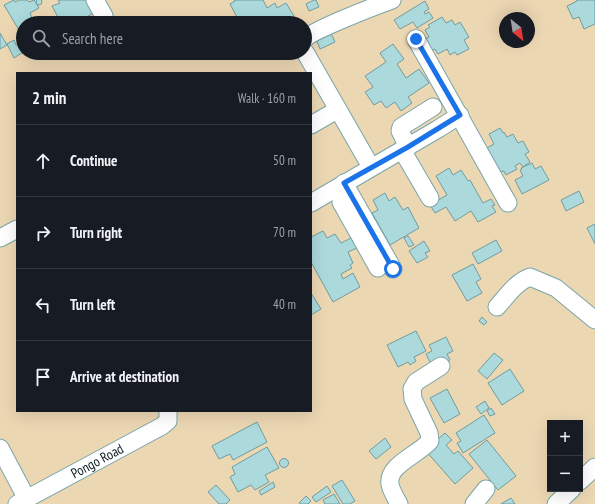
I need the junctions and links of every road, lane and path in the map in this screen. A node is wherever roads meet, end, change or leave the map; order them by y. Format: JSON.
{"nodes":[{"id":1,"x":95,"y":0,"type":"edge"},
{"id":2,"x":392,"y":0,"type":"edge"},
{"id":3,"x":104,"y":16,"type":"dead end"},
{"id":4,"x":312,"y":34,"type":"edge"},
{"id":5,"x":416,"y":39,"type":"dead end"},
{"id":6,"x":308,"y":60,"type":"edge"},
{"id":7,"x":311,"y":72,"type":"edge"},
{"id":8,"x":312,"y":74,"type":"edge"},
{"id":9,"x":316,"y":86,"type":"edge"},
{"id":10,"x":433,"y":107,"type":"dead end"},
{"id":11,"x":337,"y":110,"type":"junction"},
{"id":12,"x":460,"y":115,"type":"junction"},
{"id":13,"x":312,"y":124,"type":"edge"},
{"id":14,"x":405,"y":149,"type":"junction"},
{"id":15,"x":370,"y":167,"type":"junction"},
{"id":16,"x":339,"y":186,"type":"junction"},
{"id":17,"x":430,"y":198,"type":"dead end"},
{"id":18,"x":312,"y":202,"type":"edge"},
{"id":19,"x":508,"y":203,"type":"dead end"},
{"id":20,"x":16,"y":230,"type":"edge"},
{"id":21,"x":0,"y":238,"type":"edge"},
{"id":22,"x":385,"y":268,"type":"dead end"},
{"id":23,"x":498,"y":307,"type":"dead end"},
{"id":24,"x":595,"y":320,"type":"edge"},
{"id":25,"x":441,"y":366,"type":"dead end"},
{"id":26,"x":168,"y":412,"type":"edge"},
{"id":27,"x":0,"y":448,"type":"edge"},
{"id":28,"x":595,"y":467,"type":"edge"},
{"id":29,"x":583,"y":478,"type":"edge"},
{"id":30,"x":486,"y":489,"type":"dead end"},
{"id":31,"x":569,"y":492,"type":"edge"},
{"id":32,"x":22,"y":501,"type":"edge"},
{"id":33,"x":399,"y":504,"type":"edge"},
{"id":34,"x":474,"y":504,"type":"edge"},
{"id":35,"x":556,"y":504,"type":"edge"}],
"edges":[{"from":1,"to":3,"type":"street"},
{"from":2,"to":4,"type":"street"},
{"from":5,"to":12,"type":"street"},
{"from":6,"to":7,"type":"street"},
{"from":8,"to":9,"type":"street"},
{"from":9,"to":11,"type":"street"},
{"from":10,"to":14,"type":"street"},
{"from":11,"to":13,"type":"street"},
{"from":11,"to":15,"type":"street"},
{"from":12,"to":14,"type":"street"},
{"from":12,"to":19,"type":"street"},
{"from":14,"to":15,"type":"street"},
{"from":14,"to":17,"type":"street"},
{"from":15,"to":16,"type":"street"},
{"from":16,"to":18,"type":"street"},
{"from":16,"to":22,"type":"street"},
{"from":20,"to":21,"type":"street"},
{"from":23,"to":24,"type":"street"},
{"from":25,"to":33,"type":"street"},
{"from":26,"to":32,"type":"street","name":"Pongo Road"},
{"from":27,"to":32,"type":"street"},
{"from":28,"to":29,"type":"street"},
{"from":30,"to":34,"type":"street"},
{"from":31,"to":35,"type":"street"}]}
